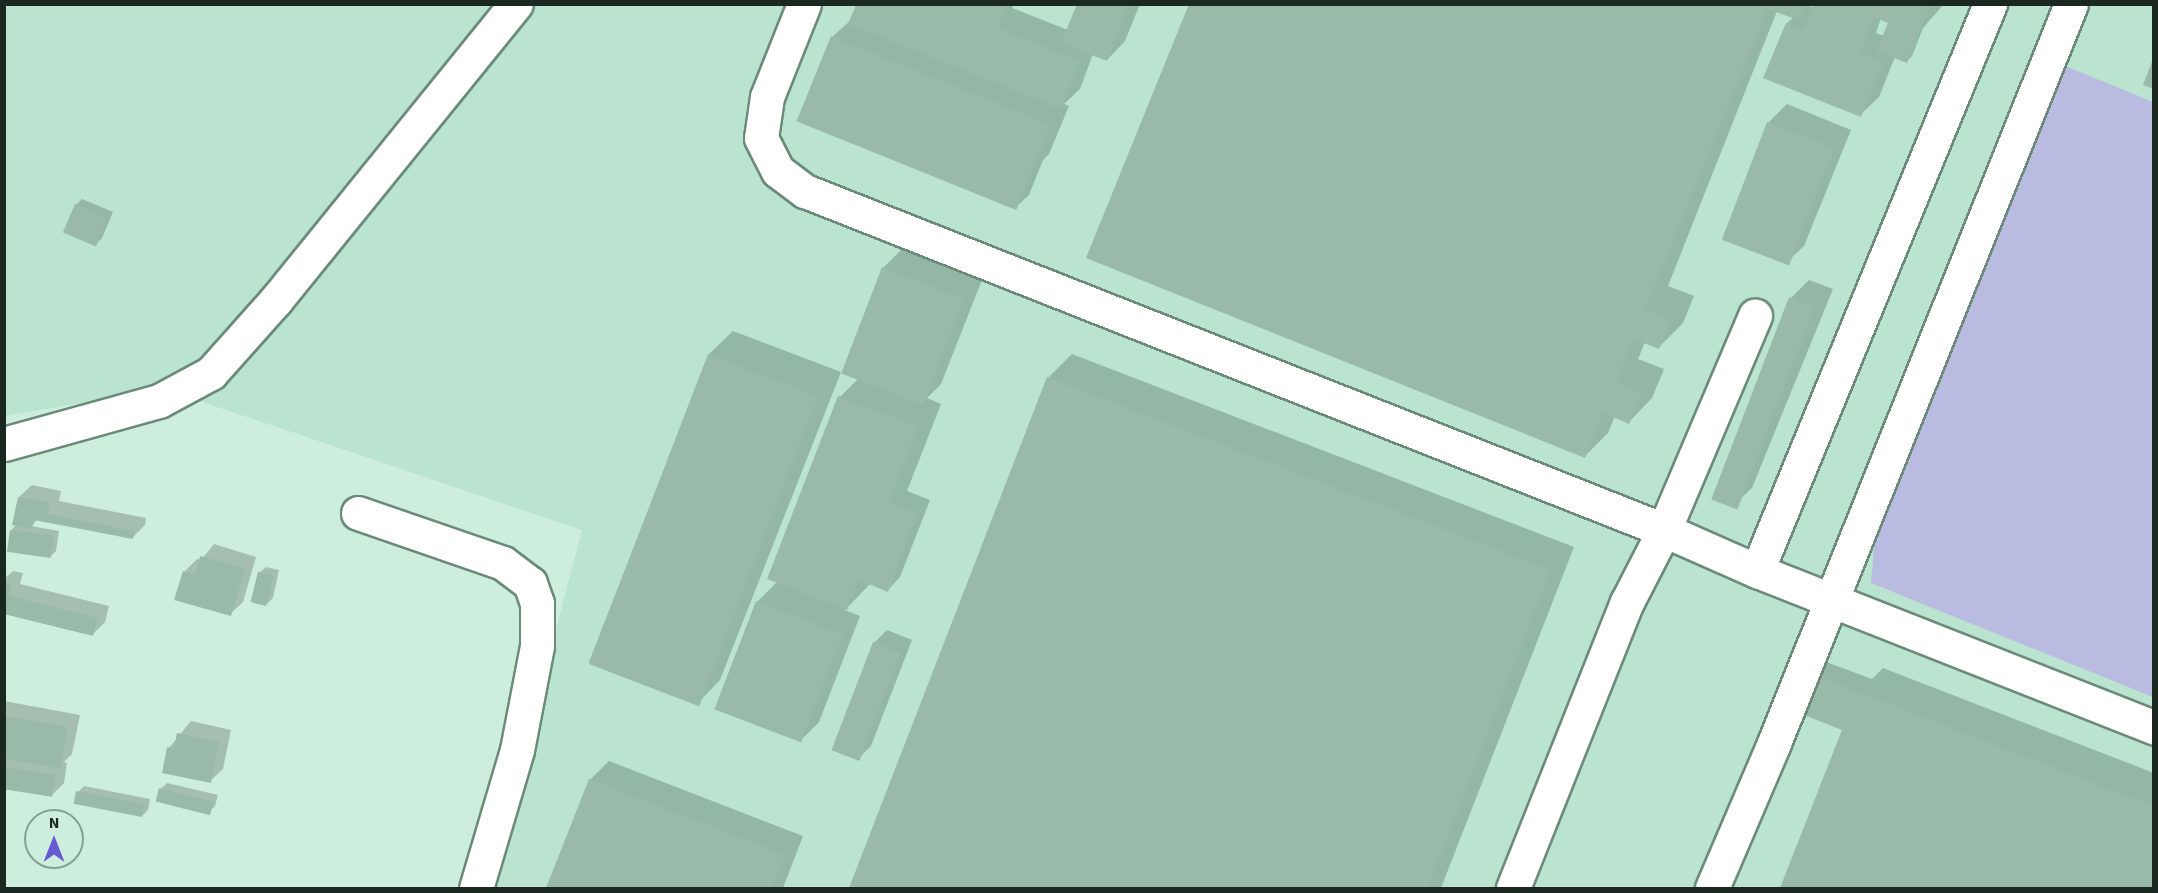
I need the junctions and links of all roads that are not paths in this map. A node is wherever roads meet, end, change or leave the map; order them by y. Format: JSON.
{"nodes":[{"id":1,"x":516,"y":4,"type":"edge"},
{"id":2,"x":804,"y":4,"type":"edge"},
{"id":3,"x":1990,"y":4,"type":"edge"},
{"id":4,"x":2072,"y":4,"type":"edge"},
{"id":5,"x":1755,"y":316,"type":"dead end"},
{"id":6,"x":4,"y":444,"type":"edge"},
{"id":7,"x":358,"y":513,"type":"dead end"},
{"id":8,"x":1664,"y":530,"type":"junction"},
{"id":9,"x":1757,"y":572,"type":"junction"},
{"id":10,"x":1830,"y":598,"type":"junction"},
{"id":11,"x":2154,"y":727,"type":"edge"},
{"id":12,"x":476,"y":888,"type":"edge"},
{"id":13,"x":1513,"y":888,"type":"edge"},
{"id":14,"x":1712,"y":888,"type":"edge"}],
"edges":[{"from":1,"to":6,"type":"lane"},
{"from":2,"to":8,"type":"lane"},
{"from":3,"to":9,"type":"lane"},
{"from":4,"to":10,"type":"lane"},
{"from":5,"to":8,"type":"lane"},
{"from":7,"to":12,"type":"lane"},
{"from":8,"to":9,"type":"lane"},
{"from":8,"to":13,"type":"lane"},
{"from":9,"to":10,"type":"lane"},
{"from":10,"to":11,"type":"lane"},
{"from":10,"to":14,"type":"lane"}]}
